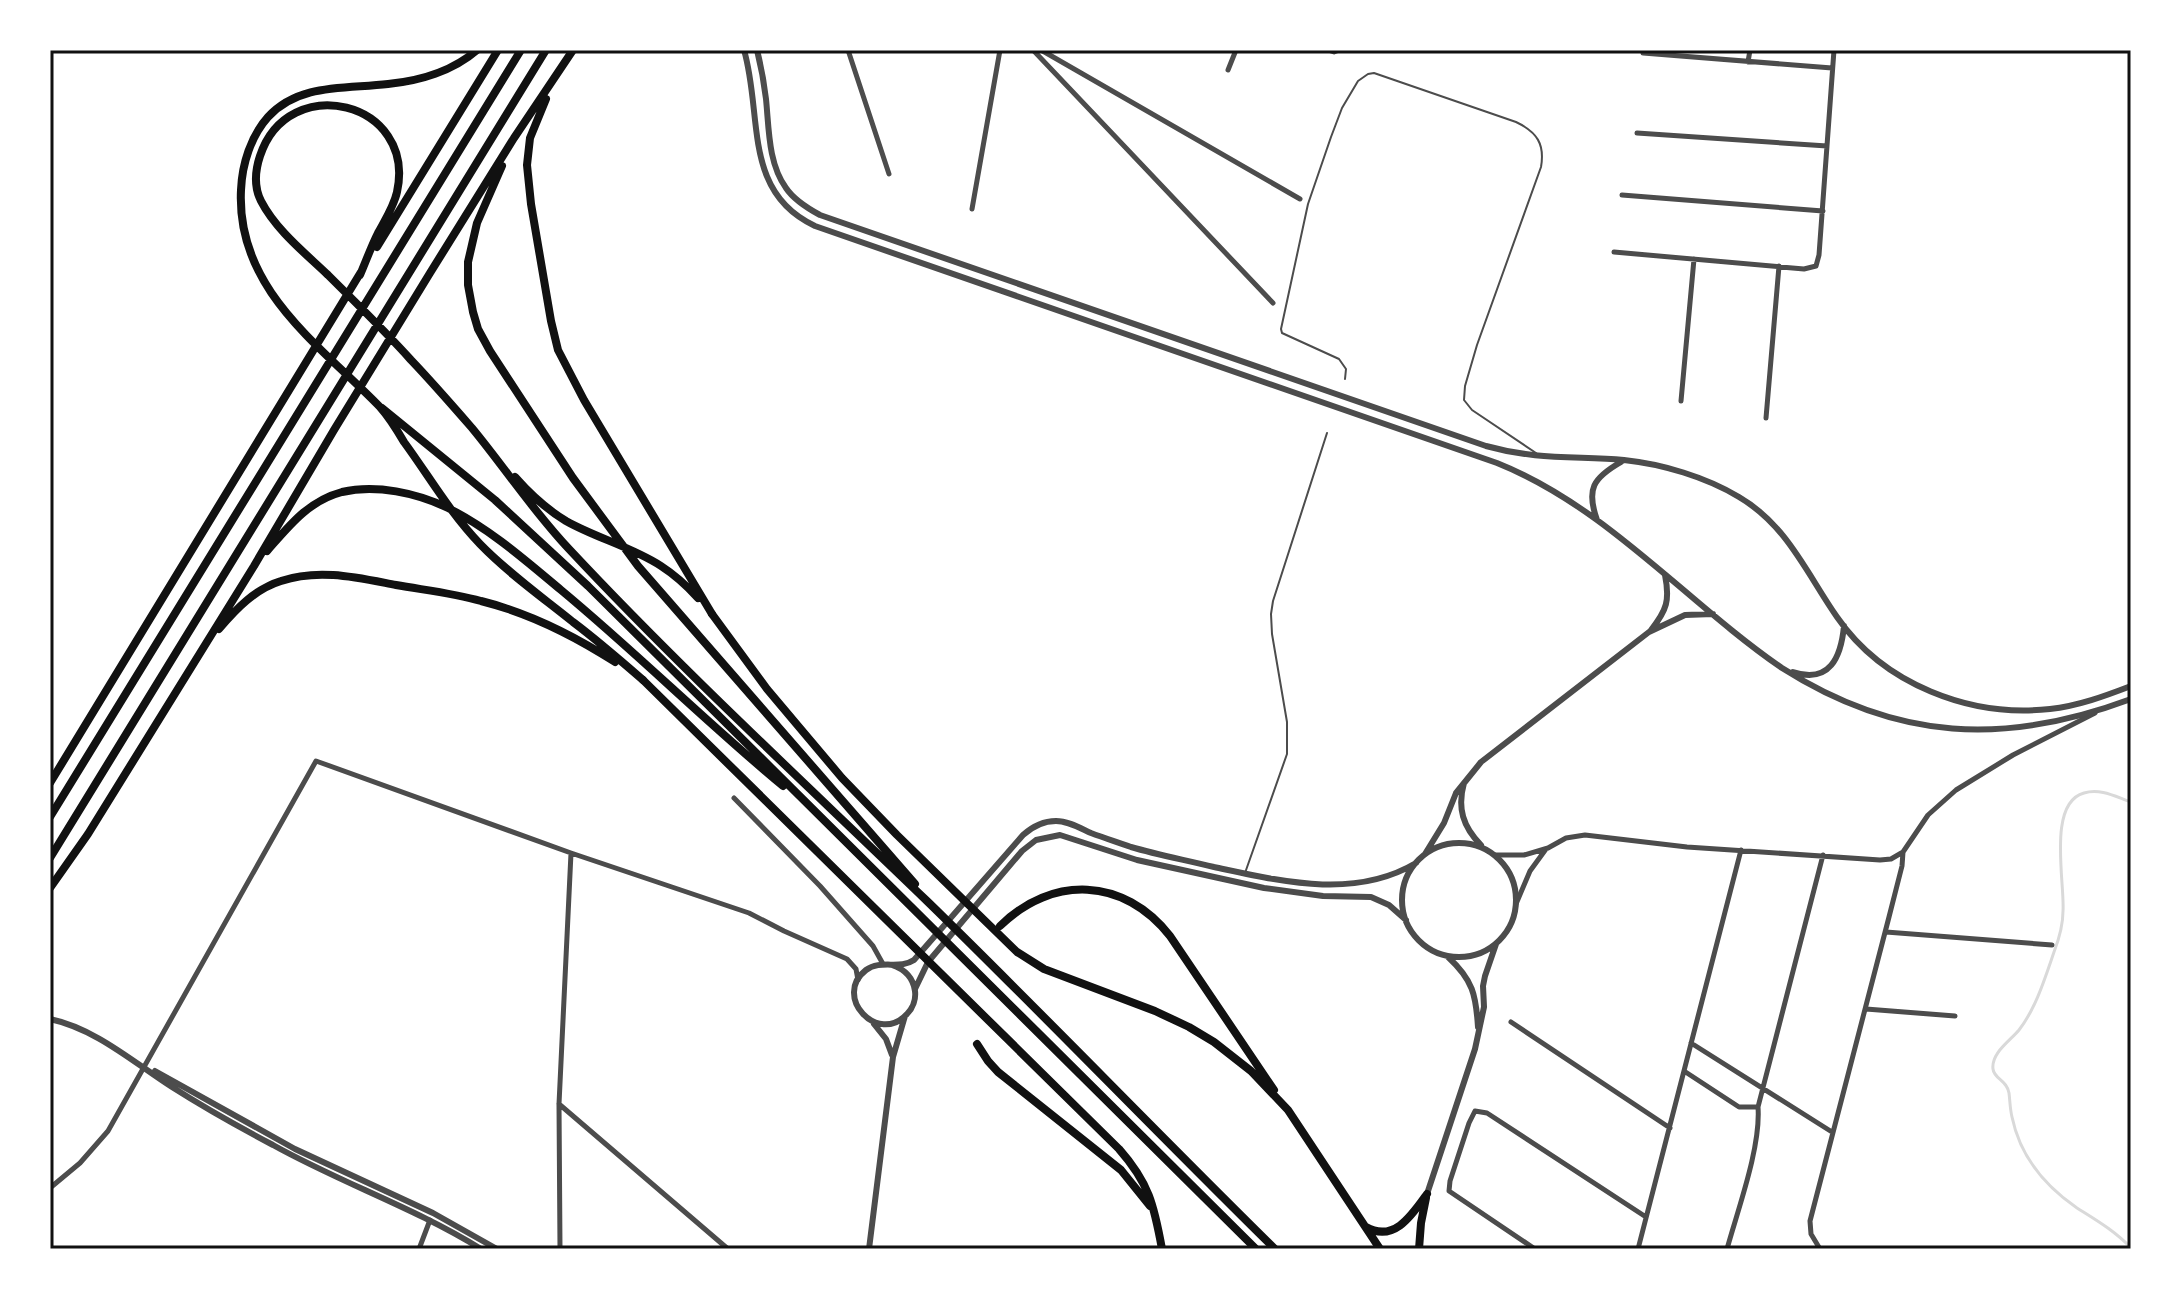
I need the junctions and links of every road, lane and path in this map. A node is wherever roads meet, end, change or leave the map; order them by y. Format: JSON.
{"nodes":[{"id":1,"x":477,"y":50,"type":"edge"},
{"id":2,"x":498,"y":50,"type":"edge"},
{"id":3,"x":521,"y":50,"type":"edge"},
{"id":4,"x":546,"y":50,"type":"edge"},
{"id":5,"x":573,"y":50,"type":"edge"},
{"id":6,"x":744,"y":50,"type":"edge"},
{"id":7,"x":757,"y":50,"type":"edge"},
{"id":8,"x":848,"y":50,"type":"edge"},
{"id":9,"x":1000,"y":50,"type":"edge"},
{"id":10,"x":1033,"y":50,"type":"edge"},
{"id":11,"x":1041,"y":50,"type":"edge"},
{"id":12,"x":1236,"y":50,"type":"edge"},
{"id":13,"x":1328,"y":50,"type":"edge"},
{"id":14,"x":1339,"y":50,"type":"edge"},
{"id":15,"x":1750,"y":50,"type":"edge"},
{"id":16,"x":1834,"y":50,"type":"edge"},
{"id":17,"x":1643,"y":53,"type":"dead end"},
{"id":18,"x":1680,"y":53,"type":"edge"},
{"id":19,"x":1748,"y":62,"type":"junction"},
{"id":20,"x":1832,"y":68,"type":"junction"},
{"id":21,"x":1228,"y":70,"type":"dead end"},
{"id":22,"x":557,"y":76,"type":"junction"},
{"id":23,"x":1637,"y":133,"type":"dead end"},
{"id":24,"x":514,"y":138,"type":"junction"},
{"id":25,"x":1828,"y":146,"type":"junction"},
{"id":26,"x":889,"y":174,"type":"dead end"},
{"id":27,"x":1622,"y":195,"type":"dead end"},
{"id":28,"x":1300,"y":199,"type":"dead end"},
{"id":29,"x":972,"y":209,"type":"dead end"},
{"id":30,"x":1823,"y":211,"type":"junction"},
{"id":31,"x":1614,"y":252,"type":"dead end"},
{"id":32,"x":1694,"y":259,"type":"junction"},
{"id":33,"x":1779,"y":266,"type":"junction"},
{"id":34,"x":360,"y":275,"type":"junction"},
{"id":35,"x":1273,"y":303,"type":"dead end"},
{"id":36,"x":1345,"y":379,"type":"dead end"},
{"id":37,"x":1681,"y":401,"type":"dead end"},
{"id":38,"x":382,"y":408,"type":"junction"},
{"id":39,"x":1766,"y":418,"type":"dead end"},
{"id":40,"x":473,"y":430,"type":"junction"},
{"id":41,"x":1327,"y":433,"type":"dead end"},
{"id":42,"x":1544,"y":458,"type":"junction"},
{"id":43,"x":1623,"y":460,"type":"junction"},
{"id":44,"x":1597,"y":520,"type":"junction"},
{"id":45,"x":254,"y":566,"type":"junction"},
{"id":46,"x":1665,"y":575,"type":"junction"},
{"id":47,"x":712,"y":614,"type":"junction"},
{"id":48,"x":1713,"y":614,"type":"junction"},
{"id":49,"x":1844,"y":626,"type":"junction"},
{"id":50,"x":1649,"y":632,"type":"junction"},
{"id":51,"x":200,"y":651,"type":"junction"},
{"id":52,"x":1782,"y":668,"type":"junction"},
{"id":53,"x":643,"y":680,"type":"junction"},
{"id":54,"x":2131,"y":686,"type":"edge"},
{"id":55,"x":2131,"y":699,"type":"edge"},
{"id":56,"x":2103,"y":709,"type":"junction"},
{"id":57,"x":1465,"y":780,"type":"junction"},
{"id":58,"x":50,"y":783,"type":"edge"},
{"id":59,"x":734,"y":798,"type":"dead end"},
{"id":60,"x":50,"y":817,"type":"edge"},
{"id":61,"x":827,"y":823,"type":"junction"},
{"id":62,"x":1484,"y":848,"type":"junction"},
{"id":63,"x":1548,"y":848,"type":"junction"},
{"id":64,"x":1741,"y":850,"type":"junction"},
{"id":65,"x":1903,"y":852,"type":"junction"},
{"id":66,"x":571,"y":853,"type":"junction"},
{"id":67,"x":1425,"y":854,"type":"junction"},
{"id":68,"x":1495,"y":855,"type":"junction"},
{"id":69,"x":1823,"y":855,"type":"junction"},
{"id":70,"x":50,"y":858,"type":"edge"},
{"id":71,"x":1416,"y":863,"type":"junction"},
{"id":72,"x":1245,"y":874,"type":"junction"},
{"id":73,"x":50,"y":888,"type":"edge"},
{"id":74,"x":930,"y":904,"type":"junction"},
{"id":75,"x":1516,"y":904,"type":"junction"},
{"id":76,"x":1406,"y":920,"type":"junction"},
{"id":77,"x":1000,"y":926,"type":"dead end"},
{"id":78,"x":1886,"y":932,"type":"junction"},
{"id":79,"x":1496,"y":944,"type":"junction"},
{"id":80,"x":2052,"y":945,"type":"dead end"},
{"id":81,"x":1448,"y":957,"type":"junction"},
{"id":82,"x":883,"y":964,"type":"junction"},
{"id":83,"x":892,"y":965,"type":"junction"},
{"id":84,"x":856,"y":985,"type":"junction"},
{"id":85,"x":915,"y":989,"type":"junction"},
{"id":86,"x":1866,"y":1009,"type":"junction"},
{"id":87,"x":905,"y":1016,"type":"junction"},
{"id":88,"x":1955,"y":1016,"type":"dead end"},
{"id":89,"x":50,"y":1019,"type":"edge"},
{"id":90,"x":872,"y":1021,"type":"junction"},
{"id":91,"x":1511,"y":1022,"type":"dead end"},
{"id":92,"x":1479,"y":1031,"type":"junction"},
{"id":93,"x":1691,"y":1043,"type":"junction"},
{"id":94,"x":977,"y":1044,"type":"dead end"},
{"id":95,"x":893,"y":1057,"type":"junction"},
{"id":96,"x":144,"y":1066,"type":"junction"},
{"id":97,"x":1684,"y":1071,"type":"junction"},
{"id":98,"x":1764,"y":1088,"type":"junction"},
{"id":99,"x":559,"y":1104,"type":"junction"},
{"id":100,"x":1758,"y":1107,"type":"junction"},
{"id":101,"x":1288,"y":1110,"type":"junction"},
{"id":102,"x":1670,"y":1128,"type":"junction"},
{"id":103,"x":1832,"y":1132,"type":"junction"},
{"id":104,"x":50,"y":1188,"type":"edge"},
{"id":105,"x":1427,"y":1194,"type":"junction"},
{"id":106,"x":1155,"y":1212,"type":"junction"},
{"id":107,"x":1357,"y":1215,"type":"junction"},
{"id":108,"x":1646,"y":1217,"type":"junction"},
{"id":109,"x":430,"y":1220,"type":"junction"},
{"id":110,"x":419,"y":1249,"type":"edge"},
{"id":111,"x":481,"y":1249,"type":"edge"},
{"id":112,"x":497,"y":1249,"type":"edge"},
{"id":113,"x":560,"y":1249,"type":"edge"},
{"id":114,"x":728,"y":1249,"type":"edge"},
{"id":115,"x":869,"y":1249,"type":"edge"},
{"id":116,"x":1162,"y":1249,"type":"edge"},
{"id":117,"x":1256,"y":1249,"type":"edge"},
{"id":118,"x":1275,"y":1249,"type":"edge"},
{"id":119,"x":1380,"y":1249,"type":"edge"},
{"id":120,"x":1419,"y":1249,"type":"edge"},
{"id":121,"x":1535,"y":1249,"type":"edge"},
{"id":122,"x":1638,"y":1249,"type":"edge"},
{"id":123,"x":1727,"y":1249,"type":"edge"},
{"id":124,"x":1820,"y":1249,"type":"edge"}],
"edges":[{"from":1,"to":38,"type":"highway"},
{"from":2,"to":34,"type":"highway"},
{"from":3,"to":60,"type":"highway"},
{"from":4,"to":70,"type":"highway"},
{"from":5,"to":22,"type":"highway"},
{"from":6,"to":44,"type":"street"},
{"from":7,"to":42,"type":"street"},
{"from":8,"to":26,"type":"street"},
{"from":9,"to":29,"type":"street"},
{"from":10,"to":35,"type":"street"},
{"from":11,"to":28,"type":"street"},
{"from":12,"to":21,"type":"street"},
{"from":13,"to":14,"type":"street"},
{"from":15,"to":19,"type":"street"},
{"from":16,"to":20,"type":"street"},
{"from":17,"to":18,"type":"street"},
{"from":18,"to":19,"type":"street"},
{"from":19,"to":20,"type":"street"},
{"from":20,"to":25,"type":"street"},
{"from":22,"to":24,"type":"highway"},
{"from":22,"to":47,"type":"highway"},
{"from":23,"to":25,"type":"street"},
{"from":24,"to":45,"type":"highway"},
{"from":24,"to":74,"type":"highway"},
{"from":25,"to":30,"type":"street"},
{"from":27,"to":30,"type":"street"},
{"from":30,"to":33,"type":"street"},
{"from":31,"to":32,"type":"street"},
{"from":32,"to":33,"type":"street"},
{"from":32,"to":37,"type":"street"},
{"from":33,"to":39,"type":"street"},
{"from":34,"to":40,"type":"highway"},
{"from":34,"to":58,"type":"highway"},
{"from":36,"to":42,"type":"lane"},
{"from":38,"to":53,"type":"highway"},
{"from":38,"to":61,"type":"highway"},
{"from":40,"to":47,"type":"highway"},
{"from":40,"to":74,"type":"highway"},
{"from":41,"to":72,"type":"lane"},
{"from":42,"to":43,"type":"street"},
{"from":43,"to":44,"type":"street"},
{"from":43,"to":49,"type":"street"},
{"from":44,"to":46,"type":"street"},
{"from":45,"to":51,"type":"highway"},
{"from":45,"to":61,"type":"highway"},
{"from":46,"to":48,"type":"street"},
{"from":46,"to":50,"type":"street"},
{"from":47,"to":101,"type":"highway"},
{"from":48,"to":50,"type":"street"},
{"from":48,"to":52,"type":"street"},
{"from":49,"to":52,"type":"street"},
{"from":49,"to":54,"type":"street"},
{"from":50,"to":57,"type":"street"},
{"from":51,"to":53,"type":"highway"},
{"from":51,"to":73,"type":"highway"},
{"from":52,"to":56,"type":"street"},
{"from":53,"to":106,"type":"highway"},
{"from":55,"to":56,"type":"street"},
{"from":56,"to":65,"type":"street"},
{"from":57,"to":62,"type":"street"},
{"from":57,"to":67,"type":"street"},
{"from":59,"to":82,"type":"street"},
{"from":61,"to":117,"type":"highway"},
{"from":62,"to":67,"type":"street"},
{"from":62,"to":68,"type":"street"},
{"from":63,"to":64,"type":"street"},
{"from":63,"to":68,"type":"street"},
{"from":63,"to":75,"type":"street"},
{"from":64,"to":69,"type":"street"},
{"from":64,"to":93,"type":"street"},
{"from":65,"to":69,"type":"street"},
{"from":65,"to":78,"type":"street"},
{"from":66,"to":84,"type":"street"},
{"from":66,"to":96,"type":"street"},
{"from":66,"to":99,"type":"street"},
{"from":67,"to":71,"type":"street"},
{"from":68,"to":75,"type":"street"},
{"from":69,"to":98,"type":"street"},
{"from":71,"to":72,"type":"street"},
{"from":71,"to":76,"type":"street"},
{"from":72,"to":83,"type":"street"},
{"from":74,"to":118,"type":"highway"},
{"from":75,"to":79,"type":"street"},
{"from":76,"to":81,"type":"street"},
{"from":76,"to":85,"type":"street"},
{"from":77,"to":101,"type":"highway"},
{"from":78,"to":80,"type":"street"},
{"from":78,"to":86,"type":"street"},
{"from":79,"to":81,"type":"street"},
{"from":79,"to":92,"type":"street"},
{"from":81,"to":92,"type":"street"},
{"from":82,"to":83,"type":"street"},
{"from":82,"to":84,"type":"street"},
{"from":83,"to":85,"type":"street"},
{"from":84,"to":90,"type":"street"},
{"from":85,"to":87,"type":"street"},
{"from":86,"to":88,"type":"street"},
{"from":86,"to":103,"type":"street"},
{"from":87,"to":90,"type":"street"},
{"from":87,"to":95,"type":"street"},
{"from":89,"to":96,"type":"street"},
{"from":90,"to":95,"type":"street"},
{"from":91,"to":102,"type":"street"},
{"from":92,"to":105,"type":"street"},
{"from":93,"to":97,"type":"street"},
{"from":93,"to":98,"type":"street"},
{"from":94,"to":106,"type":"highway"},
{"from":95,"to":115,"type":"street"},
{"from":96,"to":104,"type":"street"},
{"from":96,"to":109,"type":"street"},
{"from":96,"to":112,"type":"street"},
{"from":97,"to":100,"type":"street"},
{"from":97,"to":102,"type":"street"},
{"from":98,"to":100,"type":"street"},
{"from":98,"to":103,"type":"street"},
{"from":99,"to":113,"type":"street"},
{"from":99,"to":114,"type":"street"},
{"from":100,"to":123,"type":"street"},
{"from":101,"to":107,"type":"highway"},
{"from":102,"to":108,"type":"street"},
{"from":103,"to":124,"type":"street"},
{"from":105,"to":107,"type":"highway"},
{"from":105,"to":120,"type":"highway"},
{"from":106,"to":116,"type":"highway"},
{"from":107,"to":119,"type":"highway"},
{"from":108,"to":121,"type":"street"},
{"from":108,"to":122,"type":"street"},
{"from":109,"to":110,"type":"street"},
{"from":109,"to":111,"type":"street"}]}
